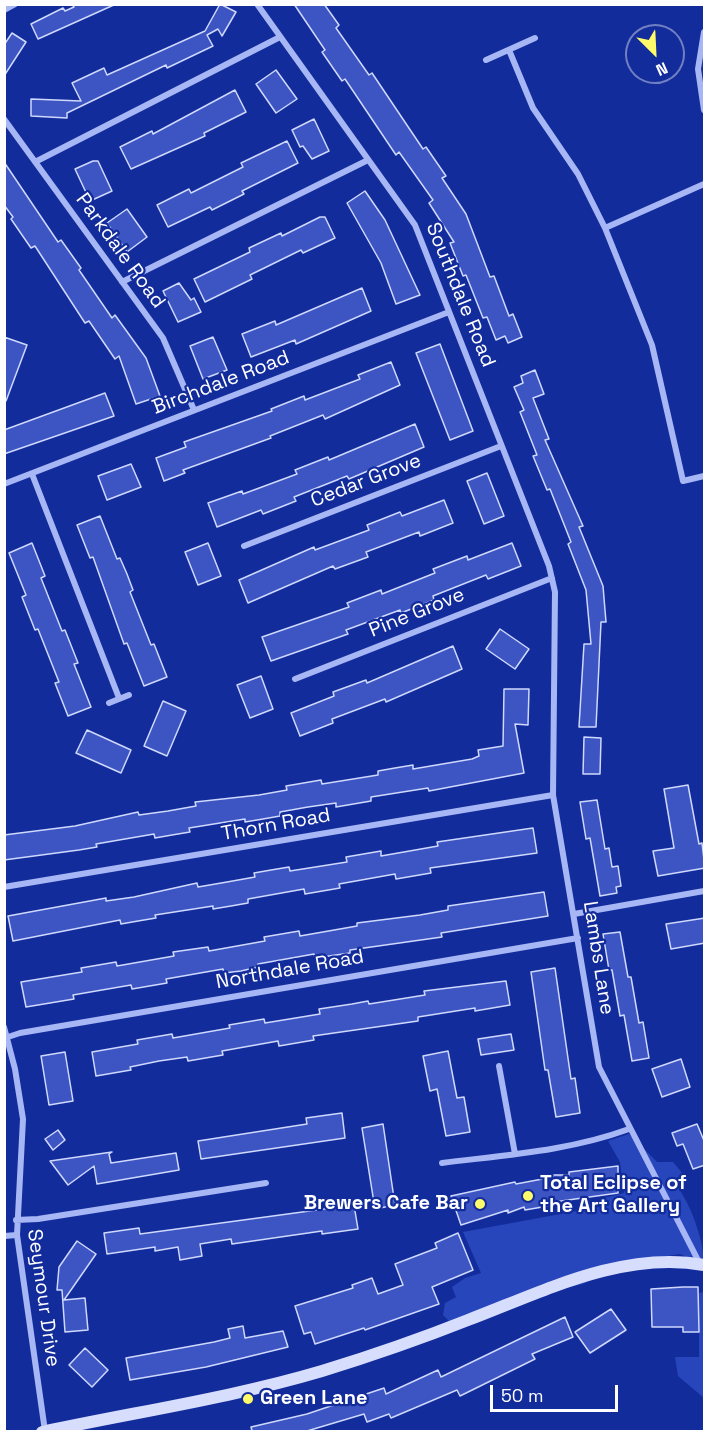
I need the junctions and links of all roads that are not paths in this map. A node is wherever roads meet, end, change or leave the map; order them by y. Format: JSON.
{"nodes":[{"id":1,"x":15,"y":4,"type":"edge"},
{"id":2,"x":257,"y":4,"type":"edge"},
{"id":3,"x":4,"y":10,"type":"edge"},
{"id":4,"x":705,"y":32,"type":"edge"},
{"id":5,"x":280,"y":37,"type":"junction"},
{"id":6,"x":535,"y":38,"type":"dead end"},
{"id":7,"x":509,"y":50,"type":"junction"},
{"id":8,"x":486,"y":60,"type":"dead end"},
{"id":9,"x":705,"y":110,"type":"edge"},
{"id":10,"x":4,"y":119,"type":"edge"},
{"id":11,"x":368,"y":160,"type":"junction"},
{"id":12,"x":35,"y":162,"type":"junction"},
{"id":13,"x":705,"y":184,"type":"edge"},
{"id":14,"x":605,"y":228,"type":"junction"},
{"id":15,"x":122,"y":282,"type":"junction"},
{"id":16,"x":449,"y":312,"type":"junction"},
{"id":17,"x":194,"y":410,"type":"junction"},
{"id":18,"x":501,"y":446,"type":"junction"},
{"id":19,"x":32,"y":474,"type":"junction"},
{"id":20,"x":705,"y":476,"type":"edge"},
{"id":21,"x":4,"y":484,"type":"edge"},
{"id":22,"x":244,"y":546,"type":"dead end"},
{"id":23,"x":552,"y":578,"type":"junction"},
{"id":24,"x":554,"y":634,"type":"joint"},
{"id":25,"x":295,"y":679,"type":"dead end"},
{"id":26,"x":129,"y":695,"type":"dead end"},
{"id":27,"x":119,"y":698,"type":"junction"},
{"id":28,"x":109,"y":703,"type":"dead end"},
{"id":29,"x":553,"y":795,"type":"junction"},
{"id":30,"x":4,"y":887,"type":"edge"},
{"id":31,"x":705,"y":891,"type":"edge"},
{"id":32,"x":574,"y":914,"type":"junction"},
{"id":33,"x":578,"y":938,"type":"junction"},
{"id":34,"x":4,"y":1027,"type":"edge"},
{"id":35,"x":8,"y":1037,"type":"junction"},
{"id":36,"x":500,"y":1066,"type":"dead end"},
{"id":37,"x":629,"y":1129,"type":"junction"},
{"id":38,"x":515,"y":1154,"type":"junction"},
{"id":39,"x":442,"y":1163,"type":"dead end"},
{"id":40,"x":266,"y":1183,"type":"dead end"},
{"id":41,"x":16,"y":1220,"type":"junction"},
{"id":42,"x":17,"y":1235,"type":"junction"},
{"id":43,"x":4,"y":1236,"type":"edge"},
{"id":44,"x":702,"y":1264,"type":"edge"},
{"id":45,"x":43,"y":1431,"type":"edge"}],
"edges":[{"from":1,"to":3,"type":"street"},
{"from":2,"to":5,"type":"street","name":"Southdale Road"},
{"from":4,"to":9,"type":"street"},
{"from":5,"to":11,"type":"street","name":"Southdale Road"},
{"from":5,"to":12,"type":"street"},
{"from":6,"to":7,"type":"street"},
{"from":7,"to":8,"type":"street"},
{"from":7,"to":14,"type":"street"},
{"from":10,"to":12,"type":"street","name":"Parkdale Road"},
{"from":11,"to":15,"type":"street"},
{"from":11,"to":16,"type":"street","name":"Southdale Road"},
{"from":12,"to":15,"type":"street","name":"Parkdale Road"},
{"from":13,"to":14,"type":"street"},
{"from":14,"to":20,"type":"street"},
{"from":15,"to":17,"type":"street","name":"Parkdale Road"},
{"from":16,"to":17,"type":"street","name":"Birchdale Road"},
{"from":16,"to":18,"type":"street","name":"Southdale Road"},
{"from":17,"to":19,"type":"street","name":"Birchdale Road"},
{"from":18,"to":22,"type":"street","name":"Cedar Grove"},
{"from":18,"to":23,"type":"street","name":"Southdale Road"},
{"from":19,"to":21,"type":"street","name":"Birchdale Road"},
{"from":19,"to":27,"type":"street"},
{"from":23,"to":24,"type":"street","name":"Southdale Road"},
{"from":23,"to":25,"type":"street","name":"Pine Grove"},
{"from":24,"to":29,"type":"street","name":"Lambs Lane"},
{"from":26,"to":27,"type":"street"},
{"from":27,"to":28,"type":"street"},
{"from":29,"to":30,"type":"street","name":"Thorn Road"},
{"from":29,"to":32,"type":"street","name":"Lambs Lane"},
{"from":31,"to":32,"type":"street"},
{"from":32,"to":33,"type":"street","name":"Lambs Lane"},
{"from":33,"to":35,"type":"street","name":"Northdale Road"},
{"from":33,"to":37,"type":"street","name":"Lambs Lane"},
{"from":34,"to":35,"type":"street","name":"Seymour Drive"},
{"from":35,"to":41,"type":"street","name":"Seymour Drive"},
{"from":36,"to":38,"type":"street"},
{"from":37,"to":38,"type":"street"},
{"from":37,"to":44,"type":"street","name":"Lambs Lane"},
{"from":38,"to":39,"type":"street"},
{"from":40,"to":41,"type":"street"},
{"from":41,"to":42,"type":"street","name":"Seymour Drive"},
{"from":42,"to":43,"type":"street"},
{"from":42,"to":45,"type":"street","name":"Seymour Drive"},
{"from":44,"to":45,"type":"street"}]}
